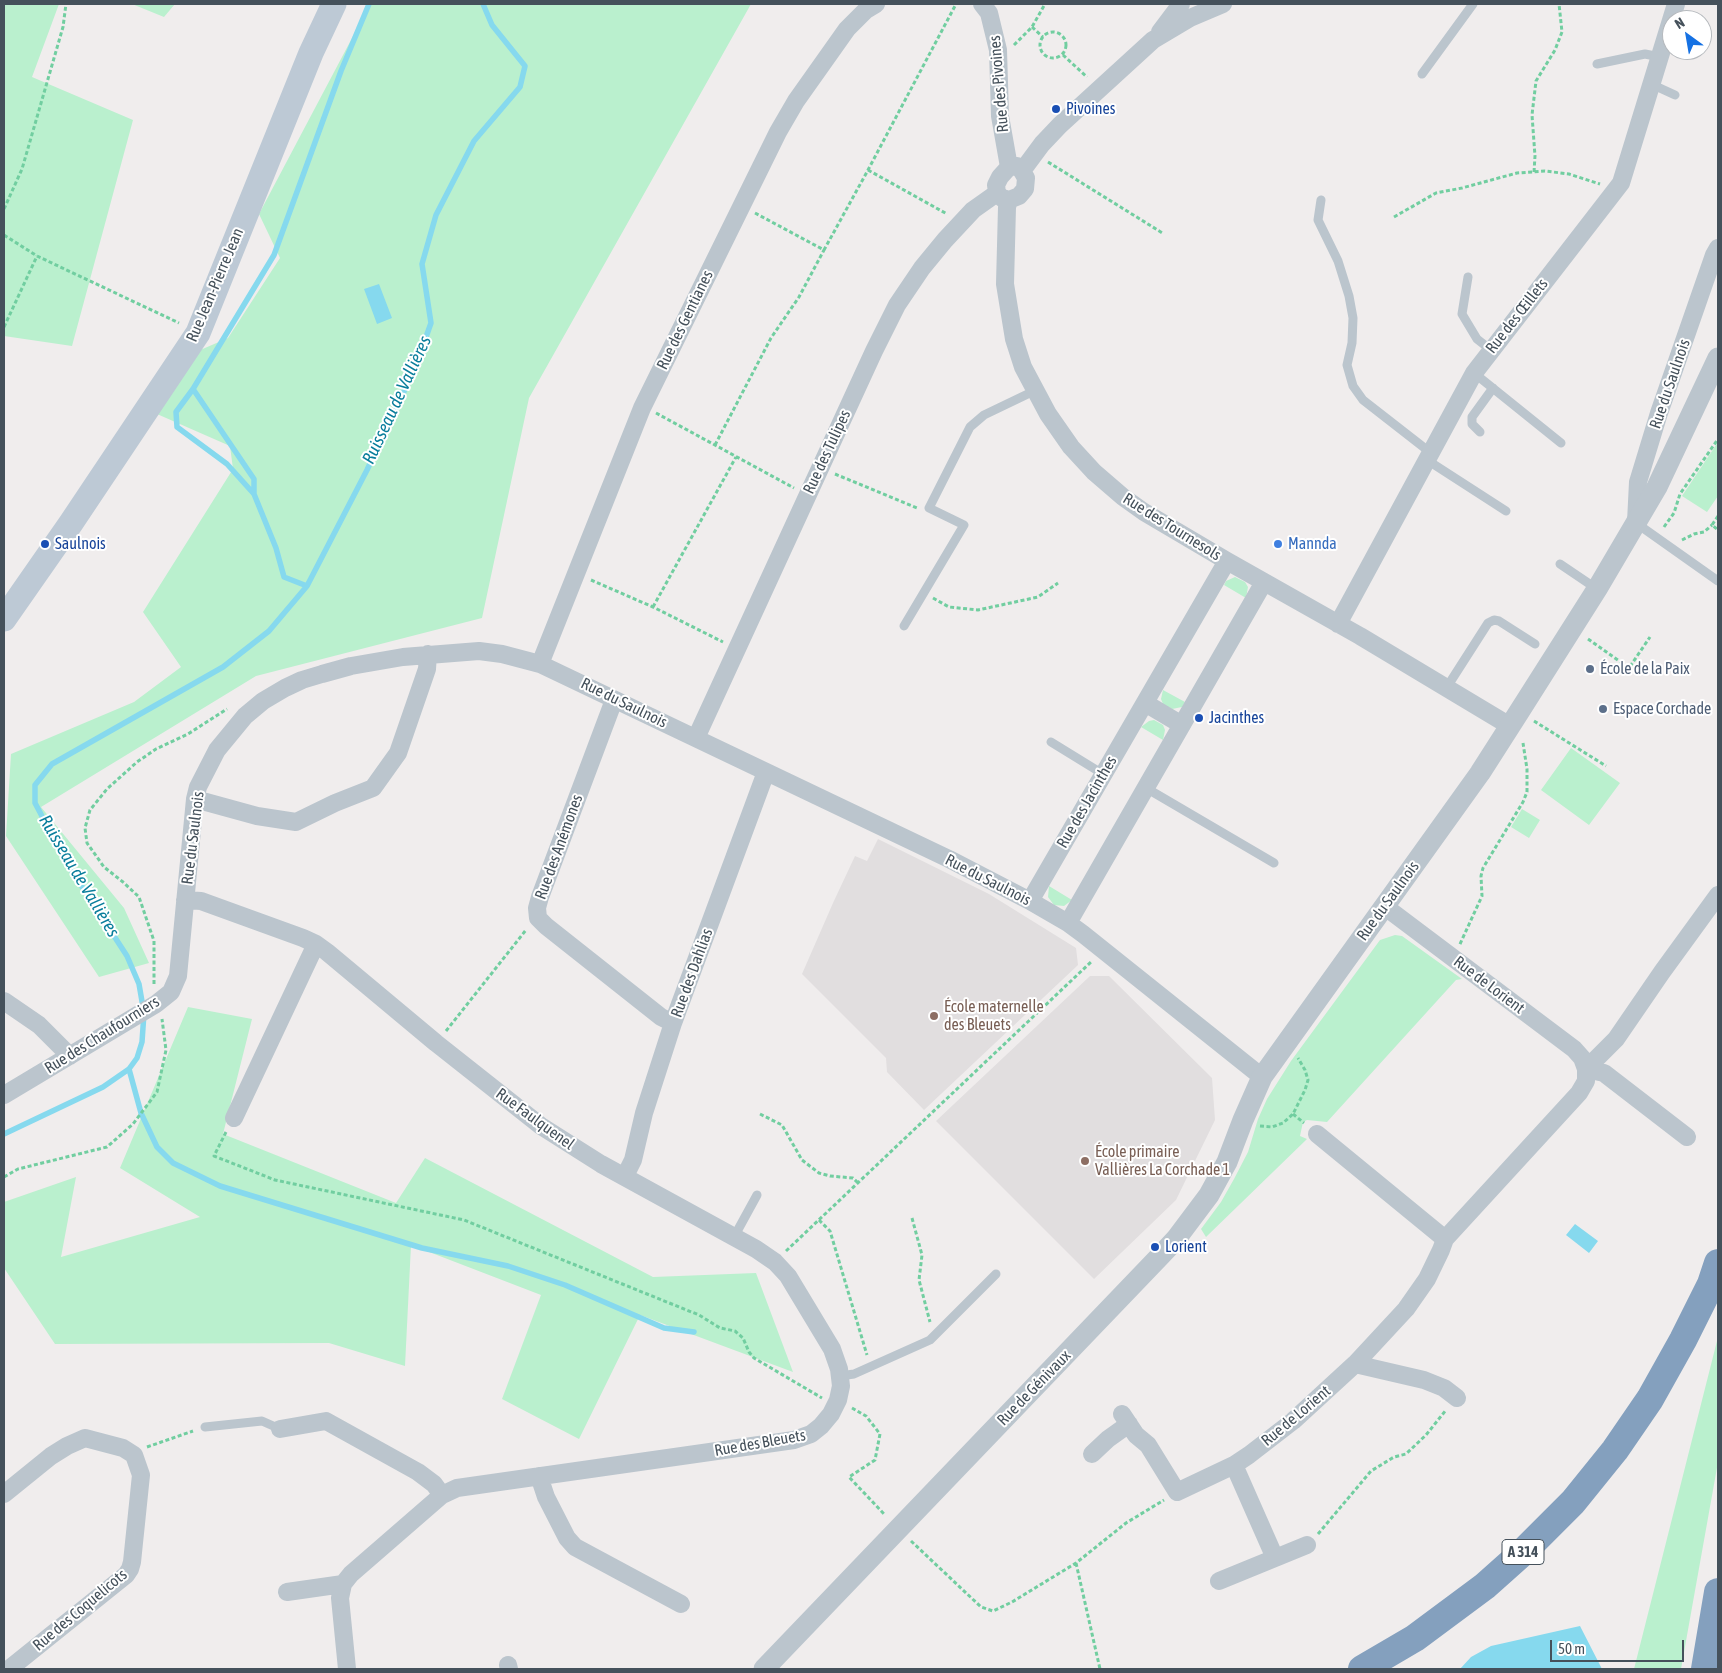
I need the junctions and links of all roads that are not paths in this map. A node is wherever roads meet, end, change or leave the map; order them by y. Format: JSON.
{"nodes":[{"id":1,"x":334,"y":4,"type":"edge"},
{"id":2,"x":876,"y":4,"type":"edge"},
{"id":3,"x":982,"y":4,"type":"edge"},
{"id":4,"x":1181,"y":4,"type":"edge"},
{"id":5,"x":1223,"y":4,"type":"edge"},
{"id":6,"x":1473,"y":4,"type":"edge"},
{"id":7,"x":1676,"y":4,"type":"edge"},
{"id":8,"x":1153,"y":40,"type":"junction"},
{"id":9,"x":1660,"y":57,"type":"junction"},
{"id":10,"x":1597,"y":64,"type":"dead end"},
{"id":11,"x":1422,"y":74,"type":"dead end"},
{"id":12,"x":1651,"y":84,"type":"junction"},
{"id":13,"x":1675,"y":95,"type":"dead end"},
{"id":14,"x":1015,"y":169,"type":"junction"},
{"id":15,"x":1003,"y":196,"type":"junction"},
{"id":16,"x":1321,"y":200,"type":"dead end"},
{"id":17,"x":1718,"y":248,"type":"edge"},
{"id":18,"x":1468,"y":277,"type":"dead end"},
{"id":19,"x":1491,"y":350,"type":"junction"},
{"id":20,"x":1718,"y":358,"type":"edge"},
{"id":21,"x":1474,"y":373,"type":"junction"},
{"id":22,"x":1493,"y":388,"type":"junction"},
{"id":23,"x":1034,"y":391,"type":"junction"},
{"id":24,"x":1480,"y":432,"type":"dead end"},
{"id":25,"x":1561,"y":443,"type":"dead end"},
{"id":26,"x":1429,"y":456,"type":"junction"},
{"id":27,"x":1506,"y":512,"type":"dead end"},
{"id":28,"x":1636,"y":523,"type":"junction"},
{"id":29,"x":1227,"y":562,"type":"junction"},
{"id":30,"x":1560,"y":564,"type":"dead end"},
{"id":31,"x":1718,"y":581,"type":"edge"},
{"id":32,"x":1264,"y":582,"type":"junction"},
{"id":33,"x":1597,"y":589,"type":"junction"},
{"id":34,"x":4,"y":619,"type":"edge"},
{"id":35,"x":1338,"y":624,"type":"junction"},
{"id":36,"x":904,"y":626,"type":"dead end"},
{"id":37,"x":1535,"y":644,"type":"dead end"},
{"id":38,"x":428,"y":654,"type":"junction"},
{"id":39,"x":540,"y":664,"type":"junction"},
{"id":40,"x":1447,"y":687,"type":"junction"},
{"id":41,"x":614,"y":700,"type":"junction"},
{"id":42,"x":1145,"y":703,"type":"junction"},
{"id":43,"x":1515,"y":719,"type":"junction"},
{"id":44,"x":1182,"y":725,"type":"junction"},
{"id":45,"x":696,"y":738,"type":"junction"},
{"id":46,"x":1051,"y":742,"type":"dead end"},
{"id":47,"x":766,"y":772,"type":"junction"},
{"id":48,"x":1103,"y":774,"type":"junction"},
{"id":49,"x":1146,"y":788,"type":"junction"},
{"id":50,"x":195,"y":799,"type":"junction"},
{"id":51,"x":1274,"y":863,"type":"dead end"},
{"id":52,"x":1718,"y":895,"type":"edge"},
{"id":53,"x":185,"y":900,"type":"junction"},
{"id":54,"x":1030,"y":901,"type":"junction"},
{"id":55,"x":1384,"y":906,"type":"junction"},
{"id":56,"x":1068,"y":923,"type":"junction"},
{"id":57,"x":316,"y":944,"type":"junction"},
{"id":58,"x":4,"y":1001,"type":"edge"},
{"id":59,"x":673,"y":1023,"type":"junction"},
{"id":60,"x":70,"y":1056,"type":"junction"},
{"id":61,"x":1586,"y":1069,"type":"junction"},
{"id":62,"x":1262,"y":1077,"type":"junction"},
{"id":63,"x":4,"y":1095,"type":"edge"},
{"id":64,"x":234,"y":1118,"type":"road end"},
{"id":65,"x":1317,"y":1134,"type":"dead end"},
{"id":66,"x":1687,"y":1137,"type":"dead end"},
{"id":67,"x":625,"y":1176,"type":"junction"},
{"id":68,"x":757,"y":1195,"type":"dead end"},
{"id":69,"x":734,"y":1237,"type":"junction"},
{"id":70,"x":1445,"y":1238,"type":"junction"},
{"id":71,"x":775,"y":1262,"type":"joint"},
{"id":72,"x":1718,"y":1263,"type":"edge"},
{"id":73,"x":996,"y":1274,"type":"dead end"},
{"id":74,"x":1355,"y":1364,"type":"junction"},
{"id":75,"x":840,"y":1376,"type":"junction"},
{"id":76,"x":1457,"y":1398,"type":"road end"},
{"id":77,"x":205,"y":1427,"type":"road end"},
{"id":78,"x":280,"y":1429,"type":"joint"},
{"id":79,"x":1092,"y":1454,"type":"dead end"},
{"id":80,"x":1234,"y":1465,"type":"junction"},
{"id":81,"x":539,"y":1476,"type":"junction"},
{"id":82,"x":4,"y":1494,"type":"edge"},
{"id":83,"x":442,"y":1495,"type":"junction"},
{"id":84,"x":1307,"y":1545,"type":"road end"},
{"id":85,"x":1275,"y":1558,"type":"junction"},
{"id":86,"x":1219,"y":1581,"type":"dead end"},
{"id":87,"x":343,"y":1584,"type":"junction"},
{"id":88,"x":287,"y":1592,"type":"dead end"},
{"id":89,"x":1718,"y":1592,"type":"edge"},
{"id":90,"x":681,"y":1604,"type":"dead end"},
{"id":91,"x":9,"y":1669,"type":"edge"},
{"id":92,"x":347,"y":1669,"type":"edge"},
{"id":93,"x":764,"y":1669,"type":"edge"},
{"id":94,"x":1362,"y":1669,"type":"edge"},
{"id":95,"x":1705,"y":1669,"type":"edge"}],
"edges":[{"from":1,"to":34,"type":"main road","name":"Rue Jean-Pierre Jean"},
{"from":2,"to":39,"type":"street","name":"Rue des Gentianes"},
{"from":3,"to":14,"type":"street","name":"Rue des Pivoines"},
{"from":4,"to":8,"type":"street"},
{"from":5,"to":8,"type":"street"},
{"from":6,"to":11,"type":"lane"},
{"from":7,"to":9,"type":"street","name":"Rue des Œillets"},
{"from":8,"to":14,"type":"street"},
{"from":9,"to":10,"type":"lane"},
{"from":9,"to":12,"type":"street","name":"Rue des Œillets"},
{"from":12,"to":13,"type":"lane"},
{"from":12,"to":19,"type":"street","name":"Rue des Œillets"},
{"from":14,"to":15,"type":"street"},
{"from":14,"to":15,"type":"street"},
{"from":15,"to":23,"type":"street","name":"Rue des Tournesols"},
{"from":15,"to":45,"type":"street","name":"Rue des Tulipes"},
{"from":16,"to":26,"type":"lane"},
{"from":17,"to":28,"type":"street","name":"Rue du Saulnois"},
{"from":18,"to":19,"type":"lane"},
{"from":19,"to":21,"type":"street","name":"Rue des Œillets"},
{"from":20,"to":28,"type":"street","name":"Rue du Saulnois"},
{"from":21,"to":22,"type":"lane"},
{"from":21,"to":26,"type":"street","name":"Rue des Œillets"},
{"from":22,"to":24,"type":"lane"},
{"from":22,"to":25,"type":"lane"},
{"from":23,"to":29,"type":"street","name":"Rue des Tournesols"},
{"from":23,"to":36,"type":"lane"},
{"from":26,"to":27,"type":"lane"},
{"from":26,"to":35,"type":"street","name":"Rue des Œillets"},
{"from":28,"to":31,"type":"lane"},
{"from":28,"to":33,"type":"street","name":"Rue du Saulnois"},
{"from":29,"to":32,"type":"street","name":"Rue des Tournesols"},
{"from":29,"to":42,"type":"street","name":"Rue des Jacinthes"},
{"from":30,"to":33,"type":"lane"},
{"from":32,"to":35,"type":"street","name":"Rue des Tournesols"},
{"from":32,"to":44,"type":"street"},
{"from":33,"to":43,"type":"street","name":"Rue du Saulnois"},
{"from":35,"to":40,"type":"street","name":"Rue des Tournesols"},
{"from":37,"to":40,"type":"lane"},
{"from":38,"to":39,"type":"street","name":"Rue du Saulnois"},
{"from":38,"to":50,"type":"street","name":"Rue du Saulnois"},
{"from":38,"to":50,"type":"street"},
{"from":39,"to":41,"type":"street","name":"Rue du Saulnois"},
{"from":40,"to":43,"type":"street","name":"Rue des Tournesols"},
{"from":41,"to":45,"type":"street","name":"Rue du Saulnois"},
{"from":41,"to":59,"type":"street","name":"Rue des Anémones"},
{"from":42,"to":44,"type":"street"},
{"from":42,"to":48,"type":"street","name":"Rue des Jacinthes"},
{"from":43,"to":55,"type":"street","name":"Rue du Saulnois"},
{"from":44,"to":49,"type":"street"},
{"from":45,"to":47,"type":"street","name":"Rue du Saulnois"},
{"from":46,"to":48,"type":"lane"},
{"from":47,"to":54,"type":"street","name":"Rue du Saulnois"},
{"from":47,"to":59,"type":"street","name":"Rue des Dahlias"},
{"from":48,"to":54,"type":"street","name":"Rue des Jacinthes"},
{"from":49,"to":51,"type":"lane"},
{"from":49,"to":56,"type":"street"},
{"from":50,"to":53,"type":"street","name":"Rue du Saulnois"},
{"from":52,"to":61,"type":"street","name":"Rue de Lorient"},
{"from":53,"to":57,"type":"street","name":"Rue Faulquenel"},
{"from":53,"to":60,"type":"street","name":"Rue des Chaufourniers"},
{"from":54,"to":56,"type":"street","name":"Rue du Saulnois"},
{"from":55,"to":61,"type":"street","name":"Rue de Lorient"},
{"from":55,"to":62,"type":"street","name":"Rue du Saulnois"},
{"from":56,"to":62,"type":"street","name":"Rue du Saulnois"},
{"from":57,"to":64,"type":"street"},
{"from":57,"to":67,"type":"street","name":"Rue Faulquenel"},
{"from":58,"to":60,"type":"street"},
{"from":59,"to":67,"type":"street","name":"Rue des Dahlias"},
{"from":60,"to":63,"type":"street","name":"Rue des Chaufourniers"},
{"from":61,"to":66,"type":"street"},
{"from":61,"to":70,"type":"street","name":"Rue de Lorient"},
{"from":62,"to":93,"type":"street","name":"Rue de Génivaux"},
{"from":65,"to":70,"type":"street"},
{"from":67,"to":69,"type":"street","name":"Rue Faulquenel"},
{"from":68,"to":69,"type":"lane"},
{"from":69,"to":71,"type":"street","name":"Rue Faulquenel"},
{"from":70,"to":74,"type":"street","name":"Rue de Lorient"},
{"from":71,"to":75,"type":"street","name":"Rue des Bleuets"},
{"from":72,"to":94,"type":"highway","number":"A 314"},
{"from":73,"to":75,"type":"lane"},
{"from":74,"to":76,"type":"street"},
{"from":74,"to":80,"type":"street","name":"Rue de Lorient"},
{"from":75,"to":81,"type":"street","name":"Rue des Bleuets"},
{"from":77,"to":78,"type":"lane"},
{"from":78,"to":83,"type":"street"},
{"from":79,"to":80,"type":"street","name":"Rue de Lorient"},
{"from":80,"to":85,"type":"street"},
{"from":81,"to":83,"type":"street","name":"Rue des Bleuets"},
{"from":81,"to":90,"type":"street"},
{"from":82,"to":91,"type":"street","name":"Rue des Coquelicots"},
{"from":83,"to":87,"type":"street","name":"Rue des Bleuets"},
{"from":84,"to":85,"type":"street"},
{"from":85,"to":86,"type":"street"},
{"from":87,"to":88,"type":"street"},
{"from":87,"to":92,"type":"street"},
{"from":89,"to":95,"type":"highway"}]}
